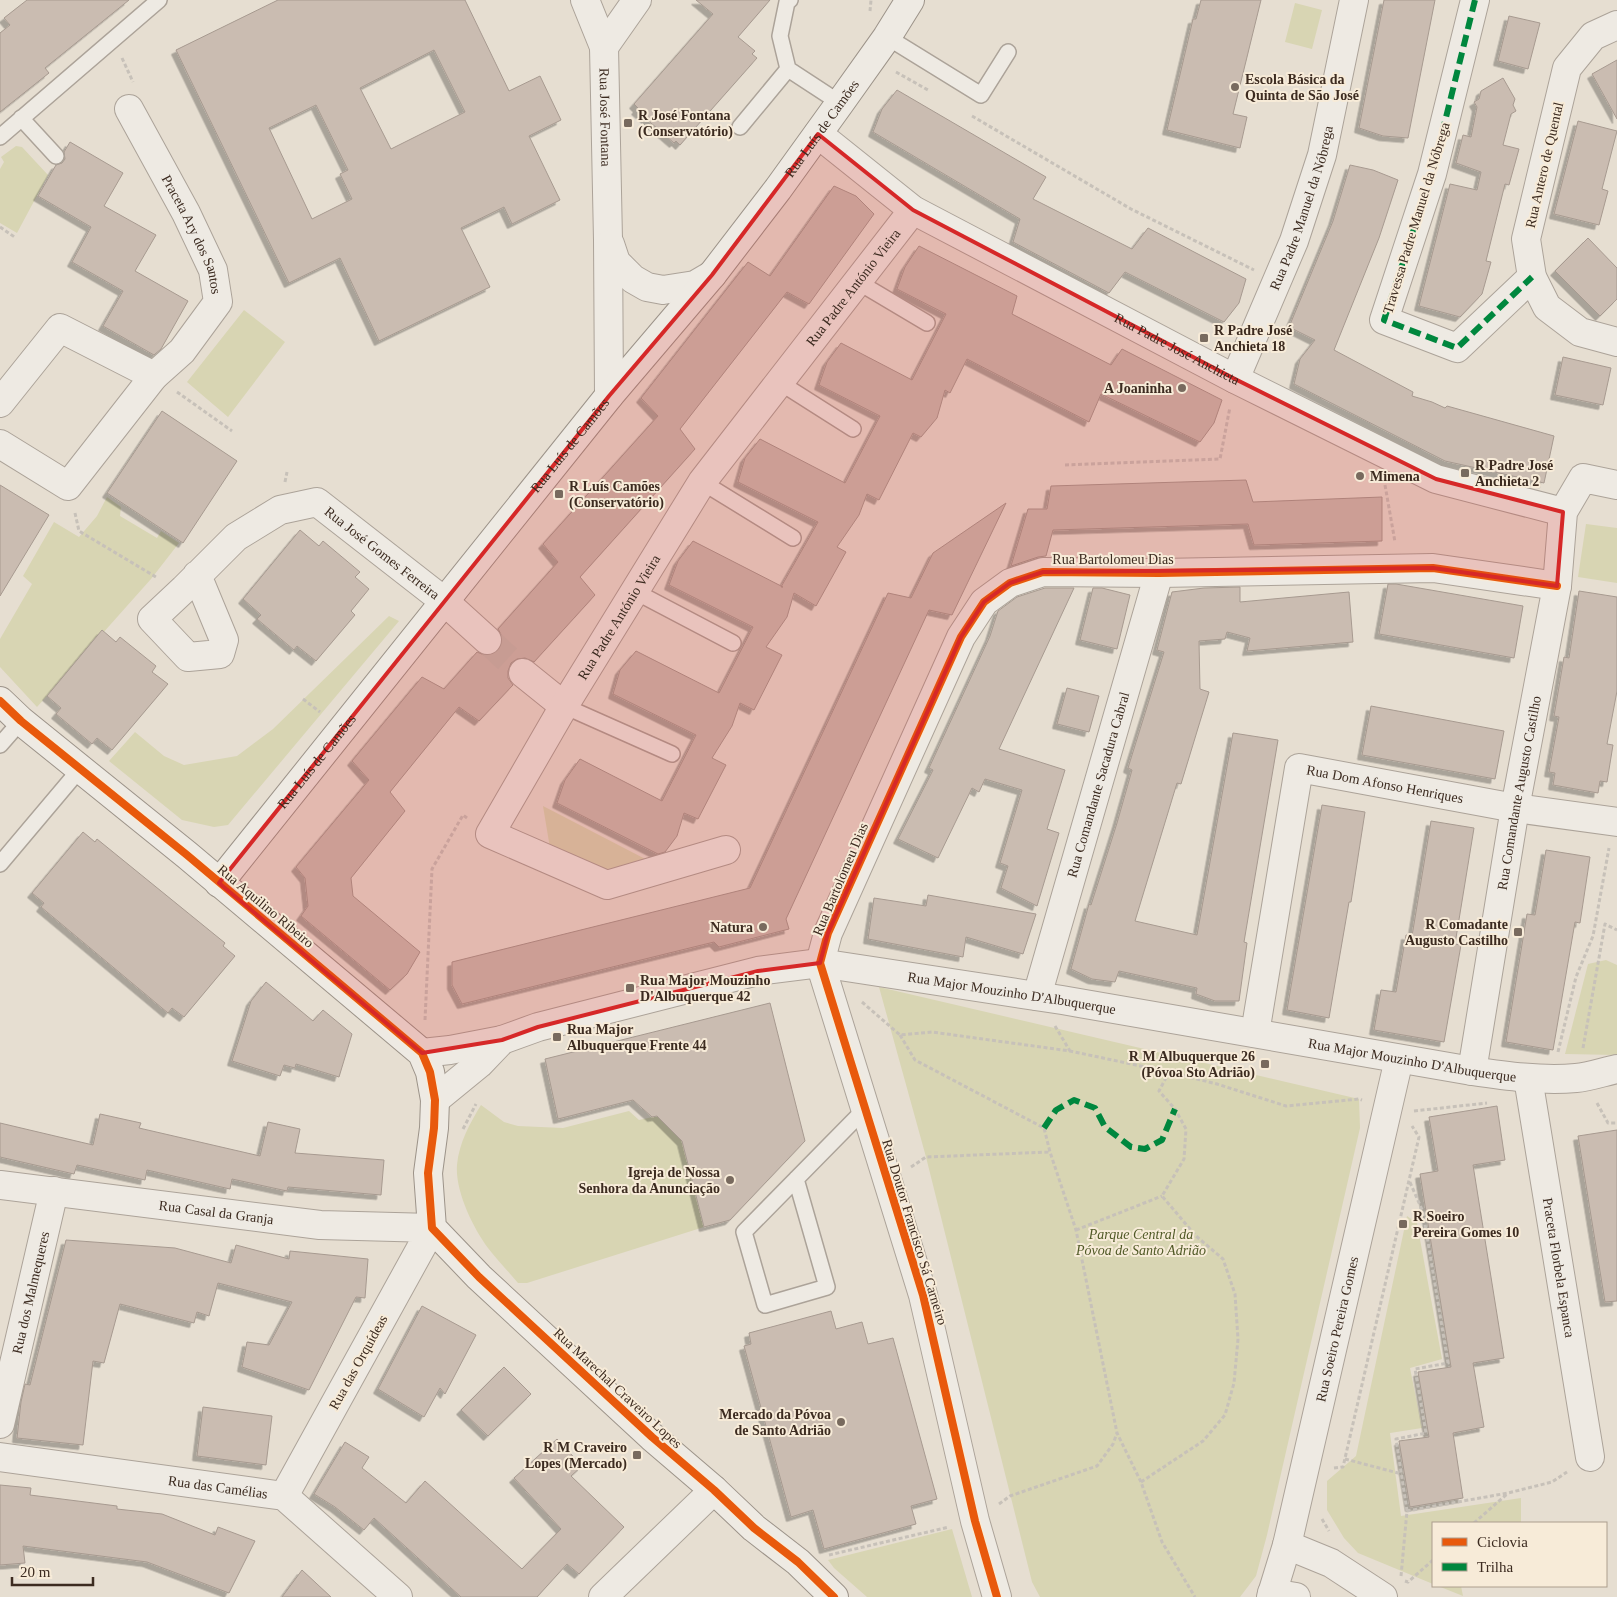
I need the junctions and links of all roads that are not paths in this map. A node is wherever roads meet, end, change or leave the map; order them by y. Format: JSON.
{"nodes":[{"id":1,"x":159,"y":0,"type":"edge"},
{"id":2,"x":585,"y":0,"type":"edge"},
{"id":3,"x":636,"y":0,"type":"edge"},
{"id":4,"x":790,"y":0,"type":"edge"},
{"id":5,"x":910,"y":0,"type":"edge"},
{"id":6,"x":1354,"y":0,"type":"edge"},
{"id":7,"x":1475,"y":0,"type":"edge"},
{"id":8,"x":1617,"y":24,"type":"edge"},
{"id":9,"x":887,"y":37,"type":"junction"},
{"id":10,"x":604,"y":47,"type":"junction"},
{"id":11,"x":1008,"y":52,"type":"dead end"},
{"id":12,"x":788,"y":69,"type":"junction"},
{"id":13,"x":840,"y":103,"type":"junction"},
{"id":14,"x":129,"y":109,"type":"road end"},
{"id":15,"x":21,"y":118,"type":"junction"},
{"id":16,"x":740,"y":127,"type":"dead end"},
{"id":17,"x":818,"y":134,"type":"junction"},
{"id":18,"x":0,"y":136,"type":"edge"},
{"id":19,"x":56,"y":156,"type":"dead end"},
{"id":20,"x":913,"y":210,"type":"junction"},
{"id":21,"x":608,"y":240,"type":"junction"},
{"id":22,"x":712,"y":275,"type":"junction"},
{"id":23,"x":1532,"y":277,"type":"junction"},
{"id":24,"x":858,"y":282,"type":"junction"},
{"id":25,"x":927,"y":322,"type":"dead end"},
{"id":26,"x":1617,"y":342,"type":"edge"},
{"id":27,"x":154,"y":376,"type":"junction"},
{"id":28,"x":1235,"y":379,"type":"junction"},
{"id":29,"x":779,"y":382,"type":"junction"},
{"id":30,"x":609,"y":396,"type":"junction"},
{"id":31,"x":0,"y":403,"type":"edge"},
{"id":32,"x":852,"y":430,"type":"dead end"},
{"id":33,"x":0,"y":444,"type":"edge"},
{"id":34,"x":702,"y":482,"type":"junction"},
{"id":35,"x":1617,"y":485,"type":"edge"},
{"id":36,"x":1563,"y":512,"type":"junction"},
{"id":37,"x":793,"y":538,"type":"dead end"},
{"id":38,"x":1159,"y":572,"type":"junction"},
{"id":39,"x":190,"y":582,"type":"road end"},
{"id":40,"x":1557,"y":586,"type":"junction"},
{"id":41,"x":634,"y":590,"type":"junction"},
{"id":42,"x":444,"y":601,"type":"junction"},
{"id":43,"x":488,"y":640,"type":"tunnel mouth"},
{"id":44,"x":733,"y":643,"type":"dead end"},
{"id":45,"x":523,"y":673,"type":"tunnel mouth"},
{"id":46,"x":0,"y":701,"type":"edge"},
{"id":47,"x":564,"y":706,"type":"junction"},
{"id":48,"x":21,"y":720,"type":"junction"},
{"id":49,"x":0,"y":745,"type":"edge"},
{"id":50,"x":672,"y":754,"type":"dead end"},
{"id":51,"x":80,"y":768,"type":"junction"},
{"id":52,"x":1515,"y":808,"type":"junction"},
{"id":53,"x":1616,"y":823,"type":"edge"},
{"id":54,"x":726,"y":850,"type":"dead end"},
{"id":55,"x":0,"y":864,"type":"edge"},
{"id":56,"x":219,"y":883,"type":"junction"},
{"id":57,"x":820,"y":963,"type":"junction"},
{"id":58,"x":1036,"y":996,"type":"junction"},
{"id":59,"x":1255,"y":1033,"type":"junction"},
{"id":60,"x":502,"y":1040,"type":"junction"},
{"id":61,"x":422,"y":1053,"type":"junction"},
{"id":62,"x":1398,"y":1059,"type":"junction"},
{"id":63,"x":1617,"y":1069,"type":"edge"},
{"id":64,"x":1472,"y":1072,"type":"junction"},
{"id":65,"x":1528,"y":1078,"type":"junction"},
{"id":66,"x":435,"y":1100,"type":"junction"},
{"id":67,"x":865,"y":1109,"type":"junction"},
{"id":68,"x":796,"y":1179,"type":"junction"},
{"id":69,"x":0,"y":1185,"type":"edge"},
{"id":70,"x":54,"y":1191,"type":"junction"},
{"id":71,"x":432,"y":1228,"type":"junction"},
{"id":72,"x":0,"y":1424,"type":"edge"},
{"id":73,"x":0,"y":1457,"type":"edge"},
{"id":74,"x":1590,"y":1457,"type":"road end"},
{"id":75,"x":714,"y":1490,"type":"junction"},
{"id":76,"x":284,"y":1496,"type":"junction"},
{"id":77,"x":1287,"y":1544,"type":"junction"},
{"id":78,"x":1280,"y":1596,"type":"edge"},
{"id":79,"x":398,"y":1597,"type":"edge"},
{"id":80,"x":603,"y":1597,"type":"edge"},
{"id":81,"x":834,"y":1597,"type":"edge"},
{"id":82,"x":997,"y":1597,"type":"edge"},
{"id":83,"x":1381,"y":1597,"type":"edge"}],
"edges":[{"from":1,"to":15,"type":"lane"},
{"from":2,"to":10,"type":"street","name":"Rua José Fontana"},
{"from":3,"to":10,"type":"street"},
{"from":4,"to":12,"type":"lane"},
{"from":5,"to":9,"type":"street","name":"Rua Luís de Camões"},
{"from":6,"to":28,"type":"street","name":"Rua Padre Manuel da Nóbrega"},
{"from":7,"to":23,"type":"street","name":"Travessa Padre Manuel da Nóbrega"},
{"from":8,"to":23,"type":"street","name":"Rua Antero de Quental"},
{"from":9,"to":11,"type":"lane"},
{"from":9,"to":13,"type":"street","name":"Rua Luís de Camões"},
{"from":10,"to":21,"type":"street","name":"Rua José Fontana"},
{"from":12,"to":13,"type":"lane"},
{"from":12,"to":16,"type":"lane"},
{"from":13,"to":17,"type":"street","name":"Rua Luís de Camões"},
{"from":14,"to":27,"type":"street","name":"Praceta Ary dos Santos"},
{"from":15,"to":18,"type":"lane"},
{"from":15,"to":19,"type":"lane"},
{"from":17,"to":20,"type":"street","name":"Rua Padre José Anchieta"},
{"from":17,"to":22,"type":"street","name":"Rua Luís de Camões"},
{"from":20,"to":24,"type":"street","name":"Rua Padre António Vieira"},
{"from":20,"to":28,"type":"street","name":"Rua Padre José Anchieta"},
{"from":21,"to":22,"type":"street","name":"Rua José Fontana"},
{"from":21,"to":30,"type":"street","name":"Rua José Fontana"},
{"from":22,"to":30,"type":"street","name":"Rua Luís de Camões"},
{"from":23,"to":26,"type":"street","name":"Rua Antero de Quental"},
{"from":24,"to":25,"type":"lane"},
{"from":24,"to":29,"type":"street","name":"Rua Padre António Vieira"},
{"from":27,"to":31,"type":"street"},
{"from":27,"to":33,"type":"street","name":"Praceta Ary dos Santos"},
{"from":28,"to":36,"type":"street","name":"Rua Padre José Anchieta"},
{"from":29,"to":32,"type":"lane"},
{"from":29,"to":34,"type":"street","name":"Rua Padre António Vieira"},
{"from":30,"to":42,"type":"street","name":"Rua Luís de Camões"},
{"from":34,"to":37,"type":"lane"},
{"from":34,"to":41,"type":"street","name":"Rua Padre António Vieira"},
{"from":35,"to":36,"type":"street"},
{"from":36,"to":40,"type":"street","name":"Rua Comandante Augusto Castilho"},
{"from":38,"to":40,"type":"street","name":"Rua Bartolomeu Dias"},
{"from":38,"to":57,"type":"street","name":"Rua Bartolomeu Dias"},
{"from":38,"to":58,"type":"street","name":"Rua Comandante Sacadura Cabral"},
{"from":39,"to":42,"type":"street","name":"Rua José Gomes Ferreira"},
{"from":40,"to":52,"type":"street","name":"Rua Comandante Augusto Castilho"},
{"from":41,"to":44,"type":"lane"},
{"from":41,"to":47,"type":"street","name":"Rua Padre António Vieira"},
{"from":42,"to":43,"type":"street","name":"Rua José Gomes Ferreira"},
{"from":42,"to":56,"type":"street","name":"Rua Luís de Camões"},
{"from":45,"to":47,"type":"street"},
{"from":46,"to":48,"type":"street","name":"Rua Aquilino Ribeiro"},
{"from":47,"to":50,"type":"lane"},
{"from":47,"to":54,"type":"street","name":"Rua Padre António Vieira"},
{"from":48,"to":49,"type":"lane"},
{"from":48,"to":51,"type":"street","name":"Rua Aquilino Ribeiro"},
{"from":51,"to":55,"type":"lane"},
{"from":51,"to":56,"type":"street","name":"Rua Aquilino Ribeiro"},
{"from":52,"to":53,"type":"street","name":"Rua Dom Afonso Henriques"},
{"from":52,"to":59,"type":"street","name":"Rua Dom Afonso Henriques"},
{"from":52,"to":64,"type":"street","name":"Rua Comandante Augusto Castilho"},
{"from":56,"to":61,"type":"street","name":"Rua Aquilino Ribeiro"},
{"from":57,"to":58,"type":"street","name":"Rua Major Mouzinho D'Albuquerque"},
{"from":57,"to":60,"type":"street","name":"Rua Major Mouzinho D'Albuquerque"},
{"from":57,"to":67,"type":"street","name":"Rua Doutor Francisco Sá Carneiro"},
{"from":58,"to":59,"type":"street","name":"Rua Major Mouzinho D'Albuquerque"},
{"from":59,"to":62,"type":"street","name":"Rua Major Mouzinho D'Albuquerque"},
{"from":60,"to":61,"type":"street"},
{"from":60,"to":66,"type":"street","name":"Rua Major Mouzinho D'Albuquerque"},
{"from":61,"to":66,"type":"street","name":"Rua Aquilino Ribeiro"},
{"from":62,"to":64,"type":"street","name":"Rua Major Mouzinho D'Albuquerque"},
{"from":62,"to":77,"type":"street","name":"Rua Soeiro Pereira Gomes"},
{"from":63,"to":65,"type":"street","name":"Rua Major Mouzinho D'Albuquerque"},
{"from":64,"to":65,"type":"street","name":"Rua Major Mouzinho D'Albuquerque"},
{"from":65,"to":74,"type":"street","name":"Praceta Florbela Espanca"},
{"from":66,"to":71,"type":"street","name":"Rua Aquilino Ribeiro"},
{"from":67,"to":68,"type":"lane"},
{"from":67,"to":82,"type":"street","name":"Rua Doutor Francisco Sá Carneiro"},
{"from":68,"to":68,"type":"lane"},
{"from":69,"to":70,"type":"street","name":"Rua Casal da Granja"},
{"from":70,"to":71,"type":"street","name":"Rua Casal da Granja"},
{"from":70,"to":72,"type":"street","name":"Rua dos Malmequeres"},
{"from":71,"to":75,"type":"street","name":"Rua Marechal Craveiro Lopes"},
{"from":71,"to":76,"type":"street","name":"Rua das Orquídeas"},
{"from":73,"to":76,"type":"street","name":"Rua das Camélias"},
{"from":75,"to":80,"type":"street"},
{"from":75,"to":81,"type":"street","name":"Rua Marechal Craveiro Lopes"},
{"from":76,"to":79,"type":"street","name":"Rua das Camélias"},
{"from":77,"to":78,"type":"street","name":"Rua Soeiro Pereira Gomes"},
{"from":77,"to":83,"type":"street"}]}
